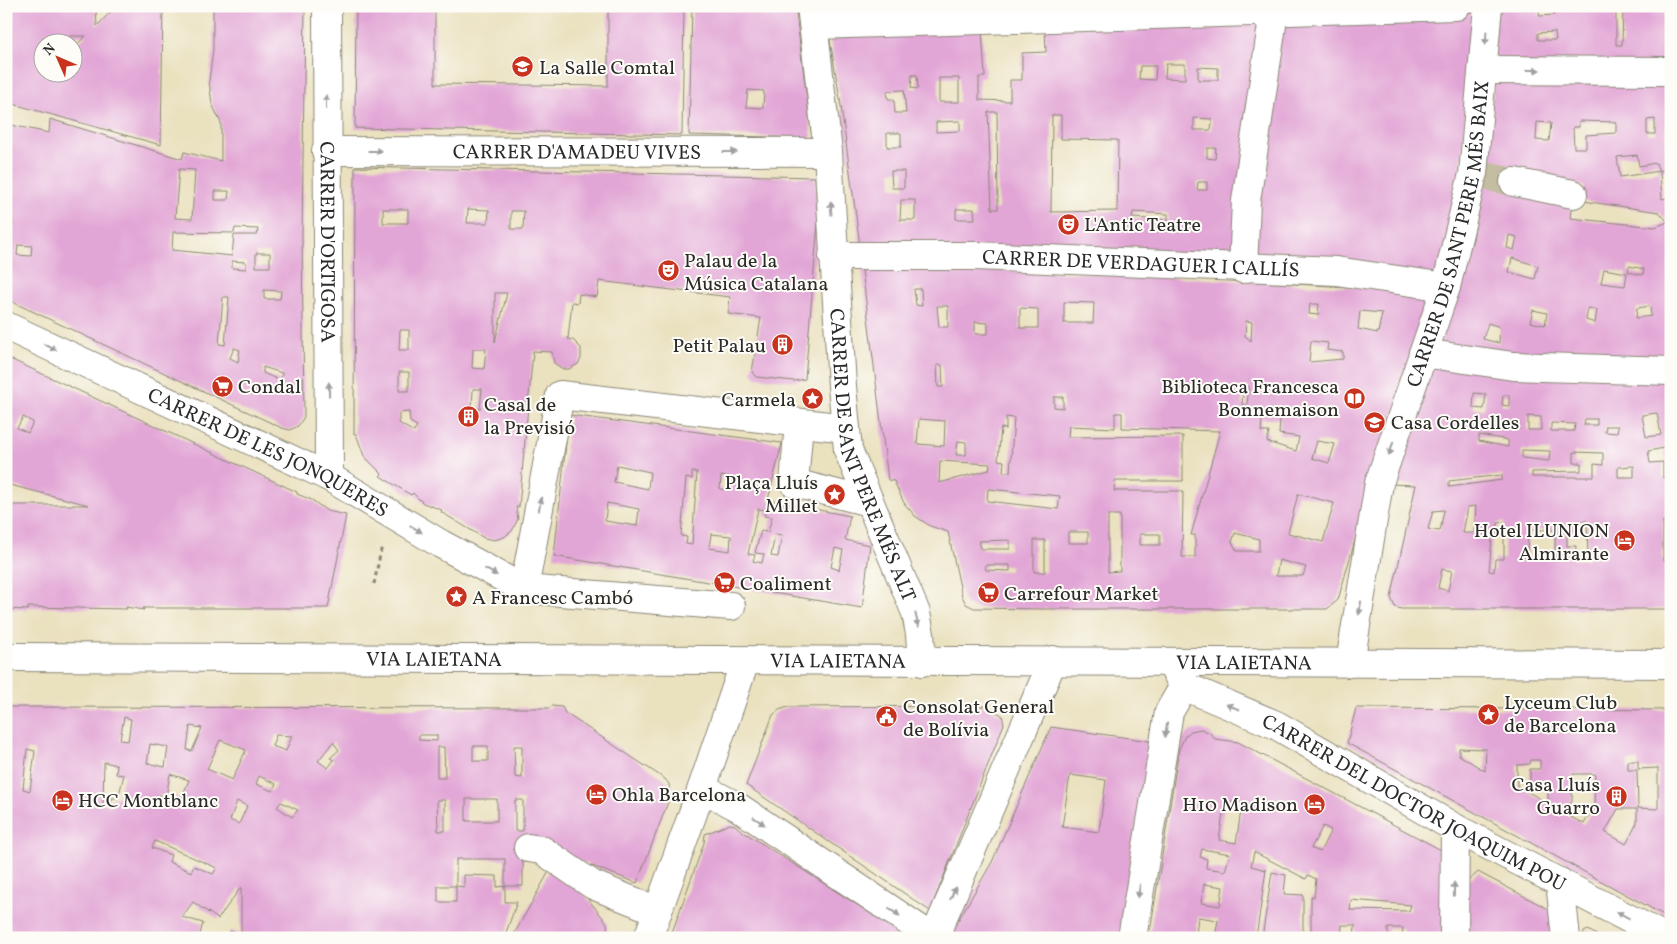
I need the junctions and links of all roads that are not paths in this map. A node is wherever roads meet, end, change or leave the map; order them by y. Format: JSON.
{"nodes":[{"id":1,"x":327,"y":6,"type":"edge"},
{"id":2,"x":1456,"y":6,"type":"edge"},
{"id":3,"x":1488,"y":6,"type":"edge"},
{"id":4,"x":1263,"y":9,"type":"edge"},
{"id":5,"x":813,"y":16,"type":"edge"},
{"id":6,"x":1484,"y":70,"type":"junction"},
{"id":7,"x":1671,"y":71,"type":"edge"},
{"id":8,"x":326,"y":151,"type":"junction"},
{"id":9,"x":828,"y":152,"type":"junction"},
{"id":10,"x":1514,"y":182,"type":"tunnel mouth"},
{"id":11,"x":1573,"y":194,"type":"dead end"},
{"id":12,"x":833,"y":256,"type":"junction"},
{"id":13,"x":1242,"y":269,"type":"junction"},
{"id":14,"x":1446,"y":287,"type":"junction"},
{"id":15,"x":6,"y":326,"type":"edge"},
{"id":16,"x":1423,"y":353,"type":"junction"},
{"id":17,"x":1671,"y":371,"type":"edge"},
{"id":18,"x":798,"y":423,"type":"junction"},
{"id":19,"x":846,"y":428,"type":"junction"},
{"id":20,"x":329,"y":477,"type":"junction"},
{"id":21,"x":870,"y":502,"type":"junction"},
{"id":22,"x":524,"y":589,"type":"junction"},
{"id":23,"x":731,"y":606,"type":"dead end"},
{"id":24,"x":6,"y":657,"type":"edge"},
{"id":25,"x":1053,"y":660,"type":"junction"},
{"id":26,"x":745,"y":661,"type":"junction"},
{"id":27,"x":922,"y":662,"type":"junction"},
{"id":28,"x":1170,"y":662,"type":"junction"},
{"id":29,"x":1350,"y":663,"type":"junction"},
{"id":30,"x":1671,"y":664,"type":"edge"},
{"id":31,"x":1184,"y":686,"type":"junction"},
{"id":32,"x":702,"y":788,"type":"junction"},
{"id":33,"x":1455,"y":828,"type":"junction"},
{"id":34,"x":528,"y":848,"type":"dead end"},
{"id":35,"x":1560,"y":882,"type":"junction"},
{"id":36,"x":658,"y":912,"type":"junction"},
{"id":37,"x":648,"y":938,"type":"edge"},
{"id":38,"x":934,"y":938,"type":"edge"},
{"id":39,"x":1132,"y":938,"type":"edge"},
{"id":40,"x":1454,"y":938,"type":"edge"},
{"id":41,"x":1566,"y":938,"type":"edge"},
{"id":42,"x":1666,"y":938,"type":"edge"}],
"edges":[{"from":8,"to":1,"type":"street","name":"CARRER D'ORTIGOSA","one_way":true},
{"from":2,"to":4,"type":"street"},
{"from":3,"to":6,"type":"street","name":"CARRER DE SANT PERE MÉS BAIX","one_way":true},
{"from":4,"to":5,"type":"street"},
{"from":4,"to":13,"type":"street"},
{"from":5,"to":9,"type":"street","name":"CARRER DE SANT PERE MÉS ALT"},
{"from":6,"to":7,"type":"street","one_way":true},
{"from":6,"to":14,"type":"street","name":"CARRER DE SANT PERE MÉS BAIX"},
{"from":8,"to":9,"type":"street","name":"CARRER D'AMADEU VIVES","one_way":true},
{"from":20,"to":8,"type":"street","name":"CARRER D'ORTIGOSA","one_way":true},
{"from":12,"to":9,"type":"street","name":"CARRER DE SANT PERE MÉS ALT","one_way":true},
{"from":10,"to":11,"type":"street"},
{"from":12,"to":13,"type":"street","name":"CARRER DE VERDAGUER I CALLÍS"},
{"from":12,"to":19,"type":"street","name":"CARRER DE SANT PERE MÉS ALT"},
{"from":13,"to":14,"type":"street","name":"CARRER DE VERDAGUER I CALLÍS"},
{"from":14,"to":16,"type":"street","name":"CARRER DE SANT PERE MÉS BAIX"},
{"from":15,"to":20,"type":"street","name":"CARRER DE LES JONQUERES","one_way":true},
{"from":16,"to":17,"type":"street"},
{"from":16,"to":29,"type":"street","name":"CARRER DE SANT PERE MÉS BAIX","one_way":true},
{"from":18,"to":19,"type":"street"},
{"from":18,"to":21,"type":"street"},
{"from":22,"to":18,"type":"street","one_way":true},
{"from":19,"to":21,"type":"street","name":"CARRER DE SANT PERE MÉS ALT"},
{"from":20,"to":22,"type":"street","name":"CARRER DE LES JONQUERES","one_way":true},
{"from":21,"to":27,"type":"street","name":"CARRER DE SANT PERE MÉS ALT","one_way":true},
{"from":22,"to":23,"type":"street"},
{"from":24,"to":26,"type":"street","name":"VIA LAIETANA"},
{"from":25,"to":27,"type":"street","name":"VIA LAIETANA"},
{"from":25,"to":28,"type":"street","name":"VIA LAIETANA"},
{"from":38,"to":25,"type":"street","one_way":true},
{"from":26,"to":27,"type":"street","name":"VIA LAIETANA"},
{"from":26,"to":32,"type":"street"},
{"from":28,"to":29,"type":"street","name":"VIA LAIETANA"},
{"from":28,"to":31,"type":"street"},
{"from":29,"to":30,"type":"street","name":"VIA LAIETANA"},
{"from":33,"to":31,"type":"street","name":"CARRER DEL DOCTOR JOAQUIM POU","one_way":true},
{"from":31,"to":39,"type":"street","one_way":true},
{"from":32,"to":36,"type":"street"},
{"from":32,"to":38,"type":"street","one_way":true},
{"from":33,"to":35,"type":"street","name":"CARRER DEL DOCTOR JOAQUIM POU"},
{"from":40,"to":33,"type":"street","one_way":true},
{"from":34,"to":36,"type":"street"},
{"from":35,"to":41,"type":"street"},
{"from":42,"to":35,"type":"street","name":"CARRER DEL DOCTOR JOAQUIM POU","one_way":true},
{"from":36,"to":37,"type":"street"}]}
